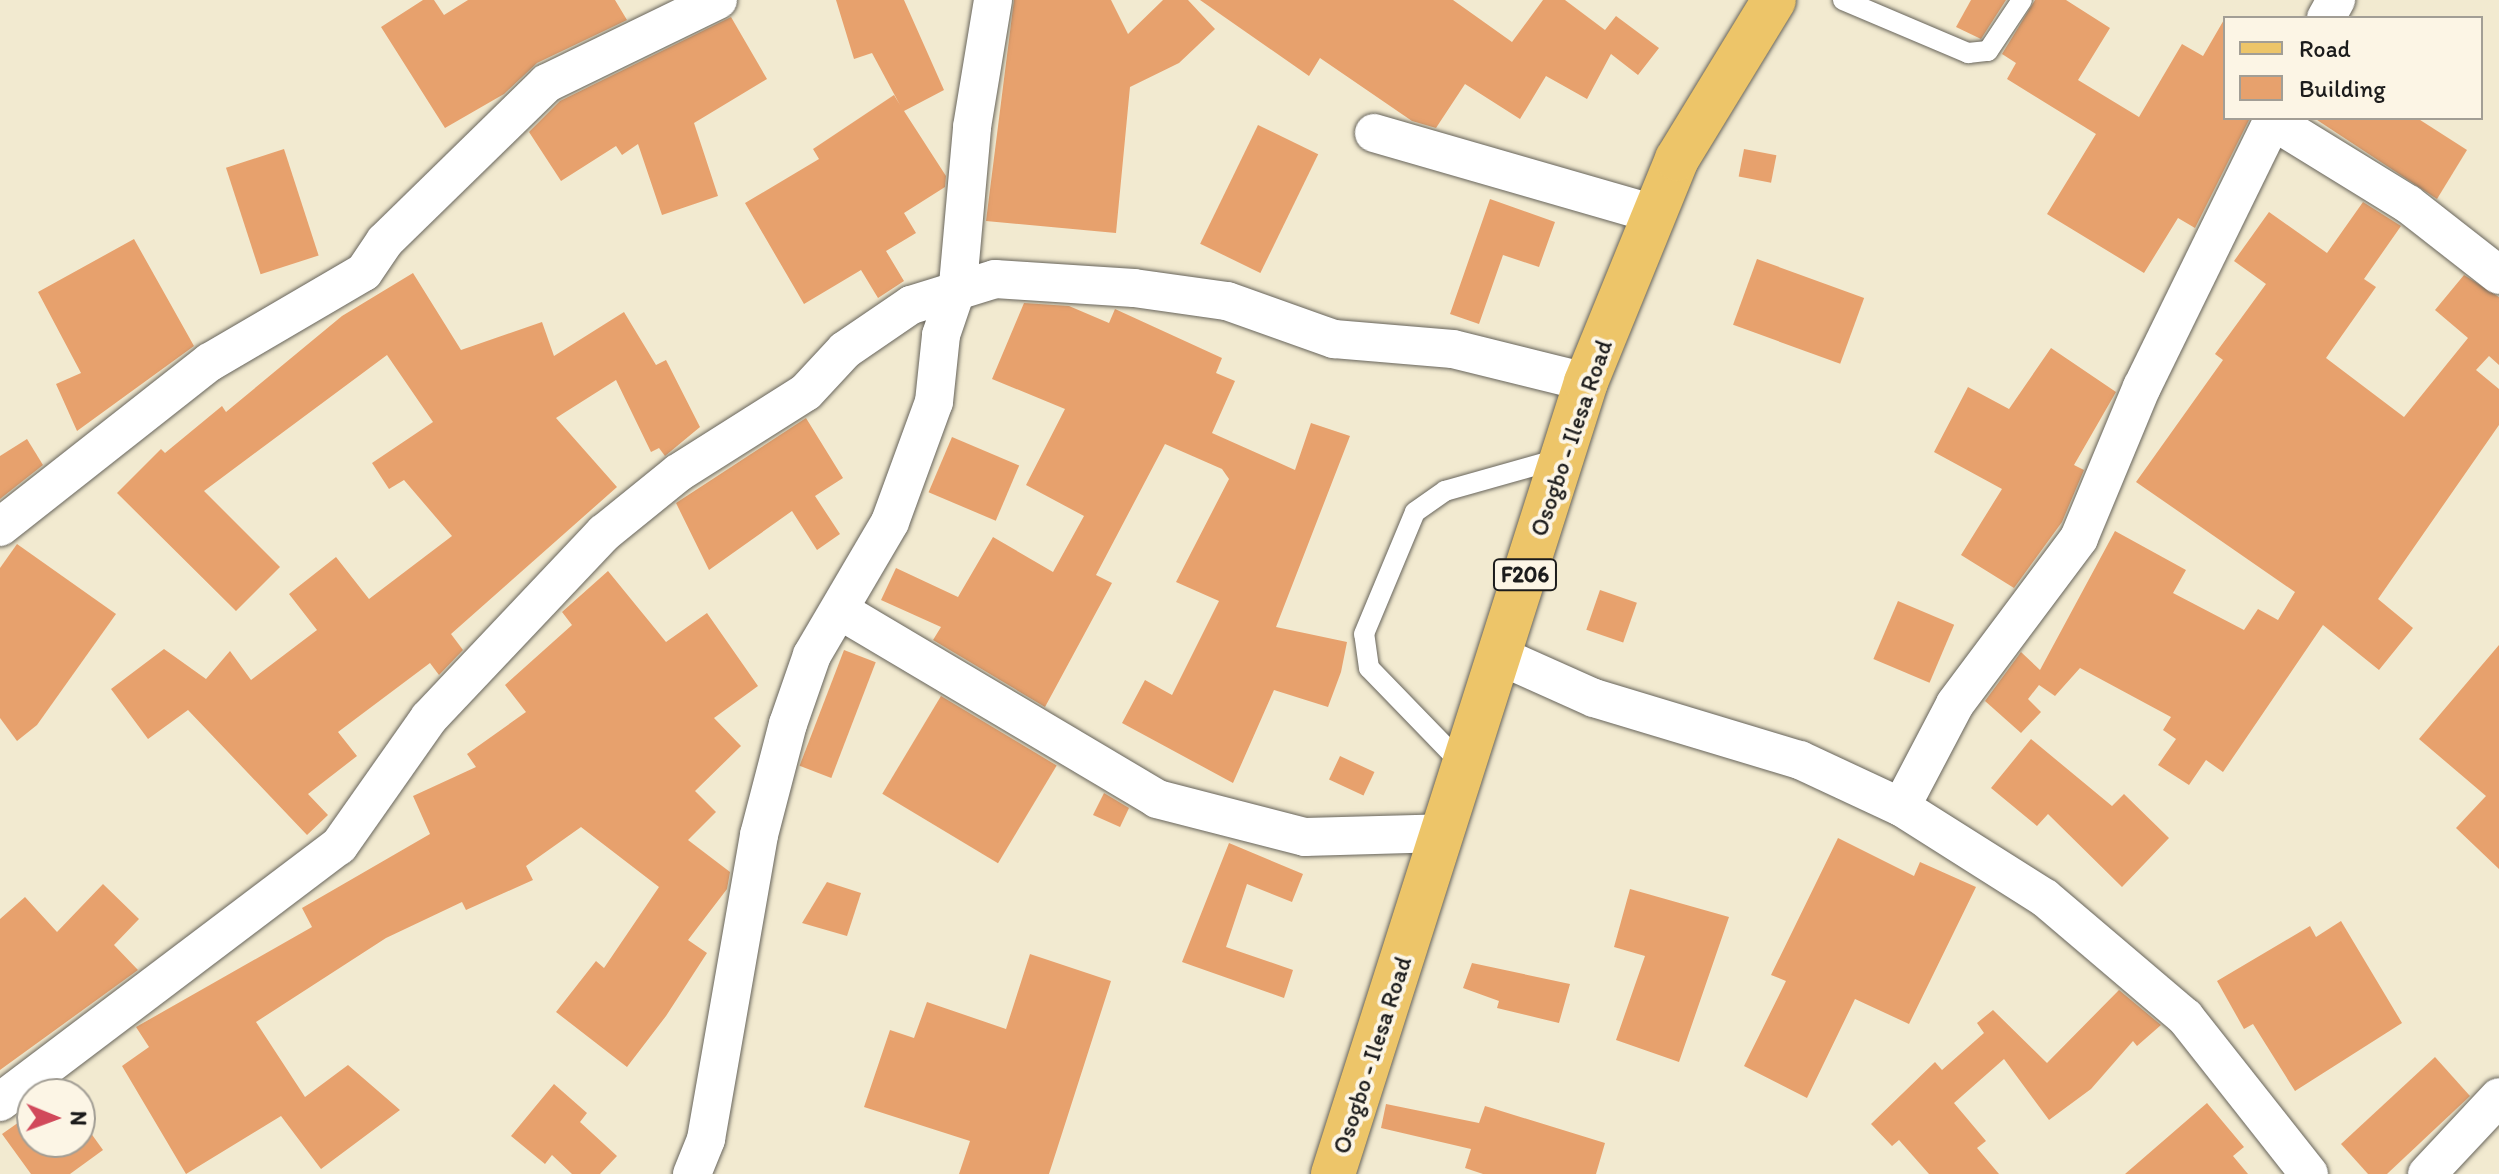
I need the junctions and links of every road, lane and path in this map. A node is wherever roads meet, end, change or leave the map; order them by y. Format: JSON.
{"nodes":[{"id":1,"x":718,"y":0,"type":"edge"},
{"id":2,"x":993,"y":0,"type":"edge"},
{"id":3,"x":1774,"y":0,"type":"edge"},
{"id":4,"x":1843,"y":0,"type":"edge"},
{"id":5,"x":2022,"y":0,"type":"edge"},
{"id":6,"x":2273,"y":120,"type":"edge"},
{"id":7,"x":1374,"y":133,"type":"dead end"},
{"id":8,"x":1654,"y":214,"type":"junction"},
{"id":9,"x":2499,"y":275,"type":"edge"},
{"id":10,"x":958,"y":285,"type":"junction"},
{"id":11,"x":911,"y":305,"type":"junction"},
{"id":12,"x":941,"y":335,"type":"junction"},
{"id":13,"x":1586,"y":382,"type":"junction"},
{"id":14,"x":1562,"y":458,"type":"junction"},
{"id":15,"x":0,"y":527,"type":"edge"},
{"id":16,"x":841,"y":611,"type":"junction"},
{"id":17,"x":1500,"y":656,"type":"junction"},
{"id":18,"x":1465,"y":766,"type":"junction"},
{"id":19,"x":1901,"y":807,"type":"junction"},
{"id":20,"x":1444,"y":833,"type":"junction"},
{"id":21,"x":2499,"y":1097,"type":"edge"},
{"id":22,"x":0,"y":1102,"type":"edge"},
{"id":23,"x":692,"y":1174,"type":"edge"},
{"id":24,"x":1333,"y":1174,"type":"edge"},
{"id":25,"x":2309,"y":1174,"type":"edge"},
{"id":26,"x":2427,"y":1174,"type":"edge"}],
"edges":[{"from":1,"to":15,"type":"street"},
{"from":2,"to":10,"type":"street"},
{"from":3,"to":8,"type":"main road","name":"Osogbo - Ilesa Road","number":"F206"},
{"from":4,"to":5,"type":"lane"},
{"from":6,"to":9,"type":"street"},
{"from":6,"to":19,"type":"street"},
{"from":7,"to":8,"type":"street"},
{"from":8,"to":13,"type":"main road","name":"Osogbo - Ilesa Road","number":"F206"},
{"from":10,"to":11,"type":"street"},
{"from":10,"to":12,"type":"street"},
{"from":10,"to":13,"type":"street"},
{"from":11,"to":12,"type":"street"},
{"from":11,"to":22,"type":"street"},
{"from":12,"to":16,"type":"street"},
{"from":13,"to":14,"type":"main road","name":"Osogbo - Ilesa Road","number":"F206"},
{"from":14,"to":17,"type":"main road","name":"Osogbo - Ilesa Road","number":"F206"},
{"from":14,"to":18,"type":"lane"},
{"from":16,"to":20,"type":"street"},
{"from":16,"to":23,"type":"street"},
{"from":17,"to":18,"type":"main road","name":"Osogbo - Ilesa Road","number":"F206"},
{"from":17,"to":19,"type":"street"},
{"from":18,"to":20,"type":"main road","name":"Osogbo - Ilesa Road","number":"F206"},
{"from":19,"to":25,"type":"street"},
{"from":20,"to":24,"type":"main road","name":"Osogbo - Ilesa Road","number":"F206"},
{"from":21,"to":26,"type":"street"}]}
